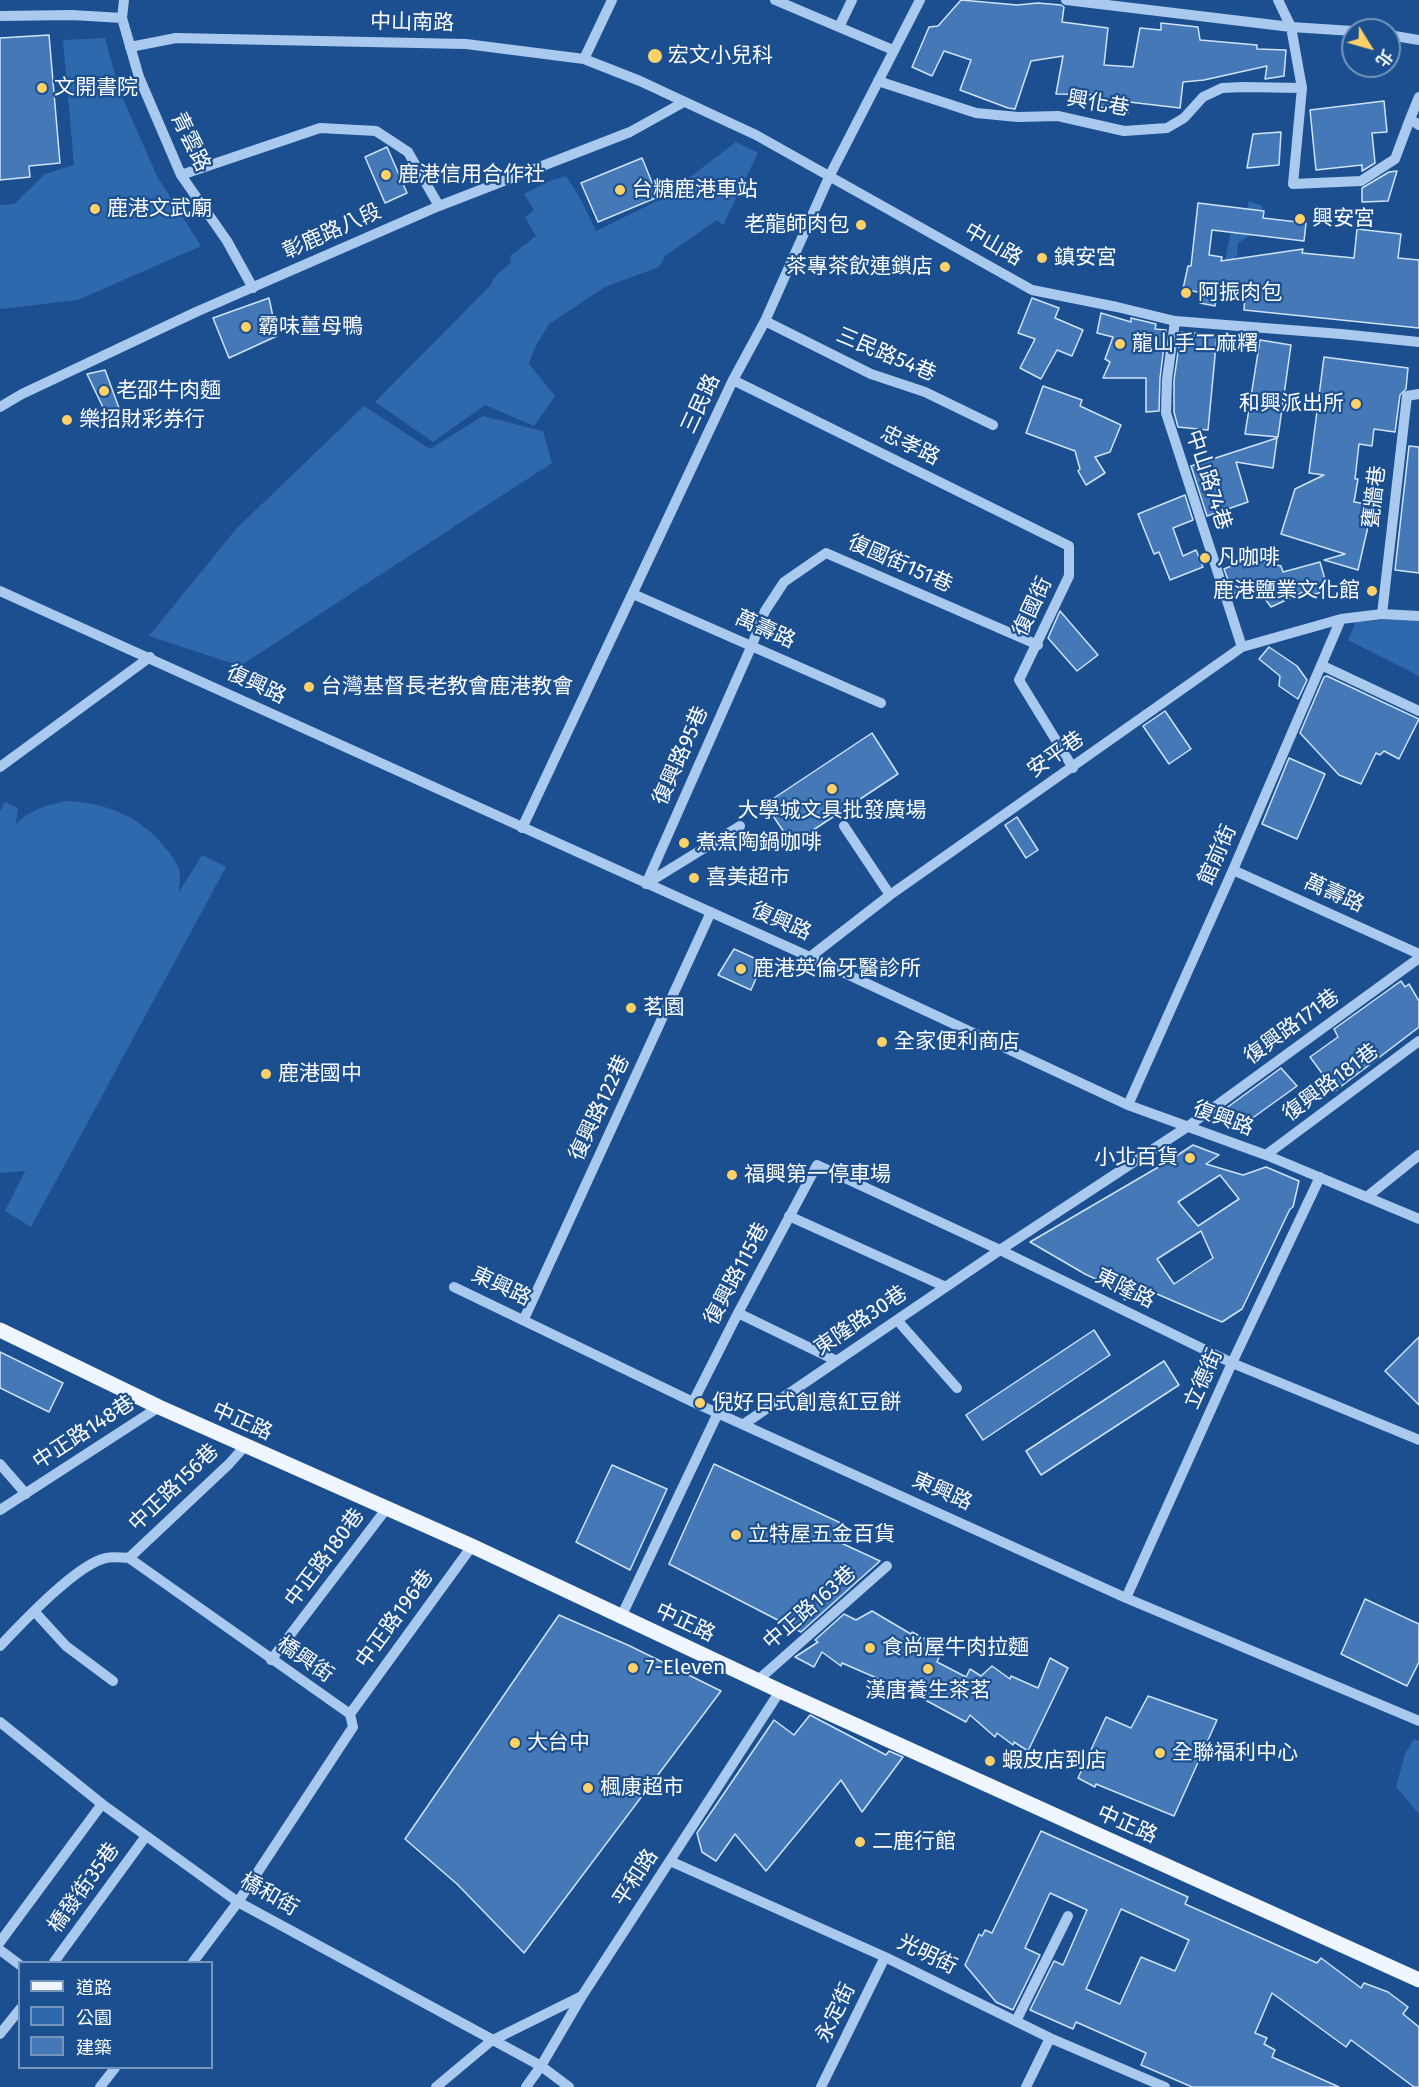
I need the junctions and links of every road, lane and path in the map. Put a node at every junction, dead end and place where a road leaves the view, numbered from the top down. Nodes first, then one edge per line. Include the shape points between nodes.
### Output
1 (124, 0) edge
2 (612, 0) edge
3 (775, 0) edge
4 (852, 0) edge
5 (920, 0) edge
6 (1066, 0) edge
7 (1278, 0) edge
8 (0, 16) edge
9 (122, 18) junction
10 (839, 27) junction
11 (1291, 27) junction
12 (1341, 30) edge
13 (1401, 37) edge
14 (1419, 39) edge
15 (130, 47) junction
16 (893, 50) junction
17 (584, 59) junction
18 (878, 81) junction
19 (1302, 88) junction
20 (1419, 97) edge
21 (684, 102) junction
22 (1414, 122) edge
23 (182, 175) junction
24 (830, 175) junction
25 (439, 206) junction
26 (253, 288) junction
27 (765, 321) junction
28 (1175, 321) junction
29 (1419, 342) edge
30 (733, 380) junction
31 (1419, 394) edge
32 (0, 407) edge
33 (993, 425) dead end
34 (1069, 546) joint
35 (0, 591) edge
36 (633, 594) junction
37 (1382, 614) junction
38 (1419, 615) edge
39 (1341, 619) junction
40 (752, 645) junction
41 (1038, 645) junction
42 (1242, 647) junction
43 (150, 657) junction
44 (1321, 665) junction
45 (881, 703) dead end
46 (1419, 711) edge
47 (0, 767) edge
48 (1073, 768) junction
49 (740, 826) dead end
50 (844, 826) dead end
51 (522, 828) junction
52 (1233, 870) junction
53 (646, 884) junction
54 (890, 895) junction
55 (711, 912) junction
56 (1419, 956) edge
57 (810, 957) junction
58 (1419, 1041) edge
59 (1128, 1106) junction
60 (1187, 1127) junction
61 (1266, 1155) junction
62 (1419, 1155) edge
63 (817, 1165) joint
64 (1320, 1177) junction
65 (1368, 1196) junction
66 (789, 1216) junction
67 (1419, 1218) edge
68 (1000, 1250) junction
69 (454, 1287) dead end
70 (946, 1287) junction
71 (738, 1313) junction
72 (524, 1319) junction
73 (897, 1320) junction
74 (0, 1330) edge
75 (837, 1361) junction
76 (1232, 1364) junction
77 (957, 1388) dead end
78 (693, 1402) junction
79 (159, 1407) junction
80 (718, 1413) junction
81 (744, 1424) junction
82 (1419, 1440) edge
83 (245, 1446) junction
84 (0, 1464) edge
85 (26, 1494) junction
86 (387, 1508) junction
87 (0, 1510) edge
88 (472, 1546) junction
89 (129, 1558) junction
90 (887, 1566) dead end
91 (1126, 1598) junction
92 (34, 1611) junction
93 (621, 1617) junction
94 (0, 1646) edge
95 (271, 1660) junction
96 (758, 1680) junction
97 (113, 1681) dead end
98 (780, 1691) junction
99 (350, 1714) junction
100 (1419, 1721) edge
101 (0, 1722) edge
102 (102, 1804) junction
103 (146, 1836) junction
104 (670, 1861) junction
105 (238, 1902) junction
106 (1068, 1916) dead end
107 (0, 1942) edge
108 (0, 1950) edge
109 (885, 1957) junction
110 (55, 1961) edge
111 (194, 1961) edge
112 (18, 1964) edge
113 (1419, 1980) edge
114 (582, 1996) junction
115 (18, 2011) edge
116 (1016, 2021) junction
117 (0, 2034) edge
118 (1050, 2038) junction
119 (491, 2041) junction
120 (541, 2066) junction
121 (113, 2069) edge
122 (100, 2087) edge
123 (436, 2087) edge
124 (526, 2087) edge
125 (569, 2087) edge
126 (822, 2087) edge
127 (1026, 2087) edge
128 (1165, 2087) edge

1 - 9 street, 青雲路
2 - 17 street
3 - 10 street
4 - 10 street
5 - 16 street, 三民路
6 - 11 street
7 - 11 street
8 - 9 street
9 - 15 street, 青雲路
10 - 16 street
11 - 12 street
11 - 19 street
13 - 14 street
15 - 17 street, 中山南路 via 176,38 454,43
15 - 23 street, 青雲路
16 - 18 street, 三民路
17 - 21 street, 中山南路
18 - 19 street, 興化巷 via 976,113 1058,116 1124,131 1167,128 1184,118 1203,97 1222,88
18 - 24 street, 三民路
19 - 22 street via 1293,184 1361,181 1395,159
20 - 22 street
21 - 24 street, 中山路
21 - 25 street, 彰鹿路八段 via 630,132
23 - 25 street via 320,128 376,131 408,152
23 - 26 street, 青雲路
24 - 27 street, 三民路
24 - 28 street, 中山路 via 1032,290
25 - 26 street, 彰鹿路八段
26 - 32 street, 彰鹿路八段
27 - 30 street, 三民路
27 - 33 street, 三民路54巷 via 871,374 925,392
28 - 29 street, 中山路
28 - 42 street, 中山路74巷 via 1166,413
30 - 34 street, 忠孝路
30 - 36 street, 三民路
31 - 37 street, 甕牆巷 via 1407,396
34 - 41 street, 復國街 via 1069,576
35 - 43 street, 復興路
36 - 40 street, 萬壽路
36 - 51 street, 三民路
37 - 38 street, 安平巷
37 - 39 street, 安平巷
39 - 42 street, 安平巷
39 - 44 street, 館前街
40 - 41 street, 復國街151巷 via 765,611 784,582 826,553
40 - 45 street, 萬壽路
40 - 53 street, 復興路95巷
41 - 48 street, 復國街 via 1019,680
42 - 48 street, 安平巷
43 - 47 street
43 - 51 street, 復興路
44 - 46 street
44 - 52 street, 館前街
48 - 54 street, 安平巷
49 - 53 street
50 - 54 street
51 - 53 street, 復興路
52 - 56 street, 萬壽路
52 - 59 street, 館前街
53 - 55 street, 復興路
54 - 57 street, 安平巷
55 - 57 street, 復興路
55 - 72 street, 復興路122巷
56 - 60 street, 復興路171巷
57 - 59 street, 復興路
58 - 61 street, 復興路181巷
59 - 60 street, 復興路
60 - 61 street, 復興路
60 - 68 street, 復興路171巷
61 - 64 street, 復興路
62 - 65 street
63 - 66 street, 復興路115巷
63 - 68 street, 東隆路
64 - 65 street, 復興路
64 - 76 street, 立德街
65 - 67 street, 復興路
66 - 70 street
66 - 71 street, 復興路115巷
68 - 70 street, 東隆路30巷
68 - 76 street, 東隆路
69 - 72 street, 東興路
70 - 73 street, 東隆路30巷
71 - 75 street
71 - 78 street, 復興路115巷
72 - 78 street, 東興路
73 - 75 street, 東隆路30巷
73 - 77 street
74 - 79 main road, 中正路
75 - 81 street, 東隆路30巷
76 - 82 street, 東隆路
76 - 91 street, 立德街
78 - 80 street, 東興路
79 - 83 main road, 中正路
79 - 85 street, 中正路148巷
80 - 81 street, 東興路
80 - 93 street
81 - 91 street, 東興路
83 - 86 main road, 中正路
83 - 89 street, 中正路156巷
84 - 85 street
85 - 87 street, 中正路148巷
86 - 88 main road, 中正路
86 - 95 street, 中正路180巷
88 - 93 main road, 中正路
88 - 99 street, 中正路196巷
89 - 92 street via 107,1557 88,1565
89 - 95 street, 橋興街
90 - 96 street, 中正路163巷
91 - 100 street, 東興路
92 - 94 street
92 - 97 street via 66,1646
93 - 96 main road, 中正路
95 - 99 street, 橋興街
96 - 98 main road, 中正路
98 - 104 street, 平和路
98 - 113 main road, 中正路
99 - 105 street via 353,1727
101 - 102 street, 橋和街
102 - 103 street, 橋和街
102 - 107 street
103 - 105 street, 橋和街
103 - 110 street, 橋發街35巷
104 - 109 street, 光明街
104 - 114 street, 平和路
105 - 111 street
105 - 119 street, 橋和街
106 - 116 street
108 - 112 street
109 - 116 street, 光明街
109 - 126 street, 永定街
114 - 119 street
114 - 120 street, 平和路
115 - 117 street
116 - 118 street, 光明街
118 - 127 street
118 - 128 street, 光明街
119 - 120 street, 橋和街
119 - 123 street
120 - 124 street, 平和路
120 - 125 street, 橋和街
121 - 122 street

